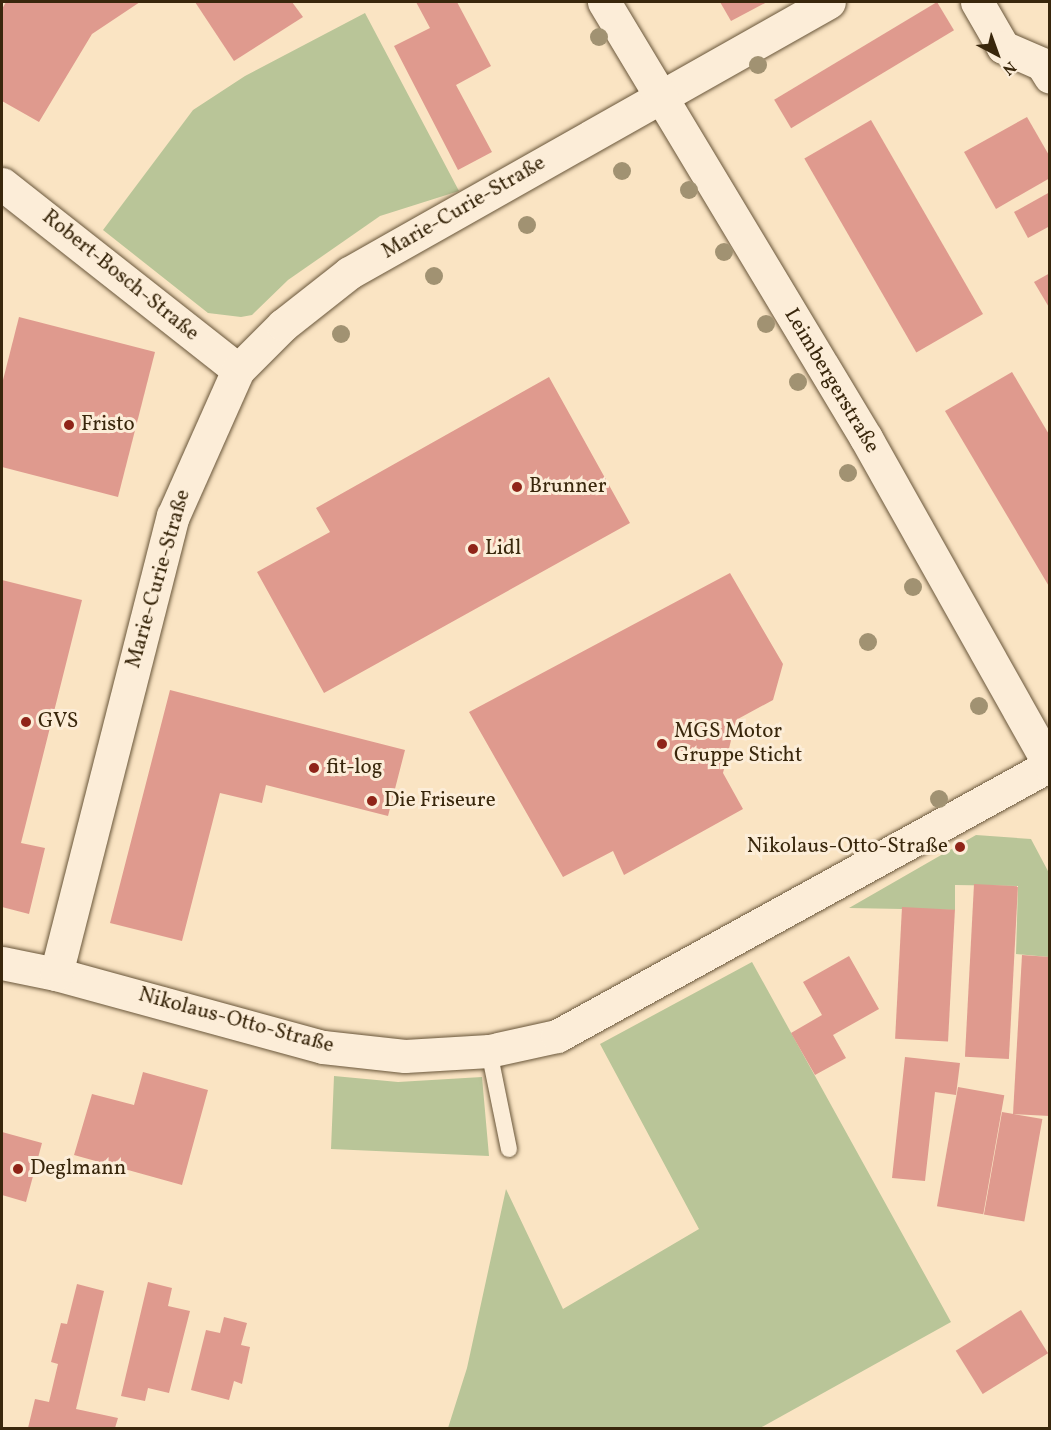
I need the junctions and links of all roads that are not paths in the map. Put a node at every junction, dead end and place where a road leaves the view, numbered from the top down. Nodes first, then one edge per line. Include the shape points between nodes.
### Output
1 (604, 2) edge
2 (829, 2) edge
3 (977, 2) edge
4 (1050, 77) edge
5 (662, 95) junction
6 (2, 184) edge
7 (238, 370) junction
8 (1049, 765) edge
9 (2, 963) edge
10 (56, 974) junction
11 (489, 1051) junction
12 (509, 1149) dead end

1 - 5 street, Leimbergerstraße
2 - 5 street, Marie-Curie-Straße
3 - 4 street via 1003,47 1042,64
5 - 7 street, Marie-Curie-Straße via 349,273 283,325
5 - 8 street, Leimbergerstraße via 866,438
6 - 7 street, Robert-Bosch-Straße
7 - 10 street, Marie-Curie-Straße via 173,516
8 - 11 street, Nikolaus-Otto-Straße via 557,1036
9 - 10 street, Nikolaus-Otto-Straße
10 - 11 street, Nikolaus-Otto-Straße via 323,1047 405,1056
11 - 12 lane

